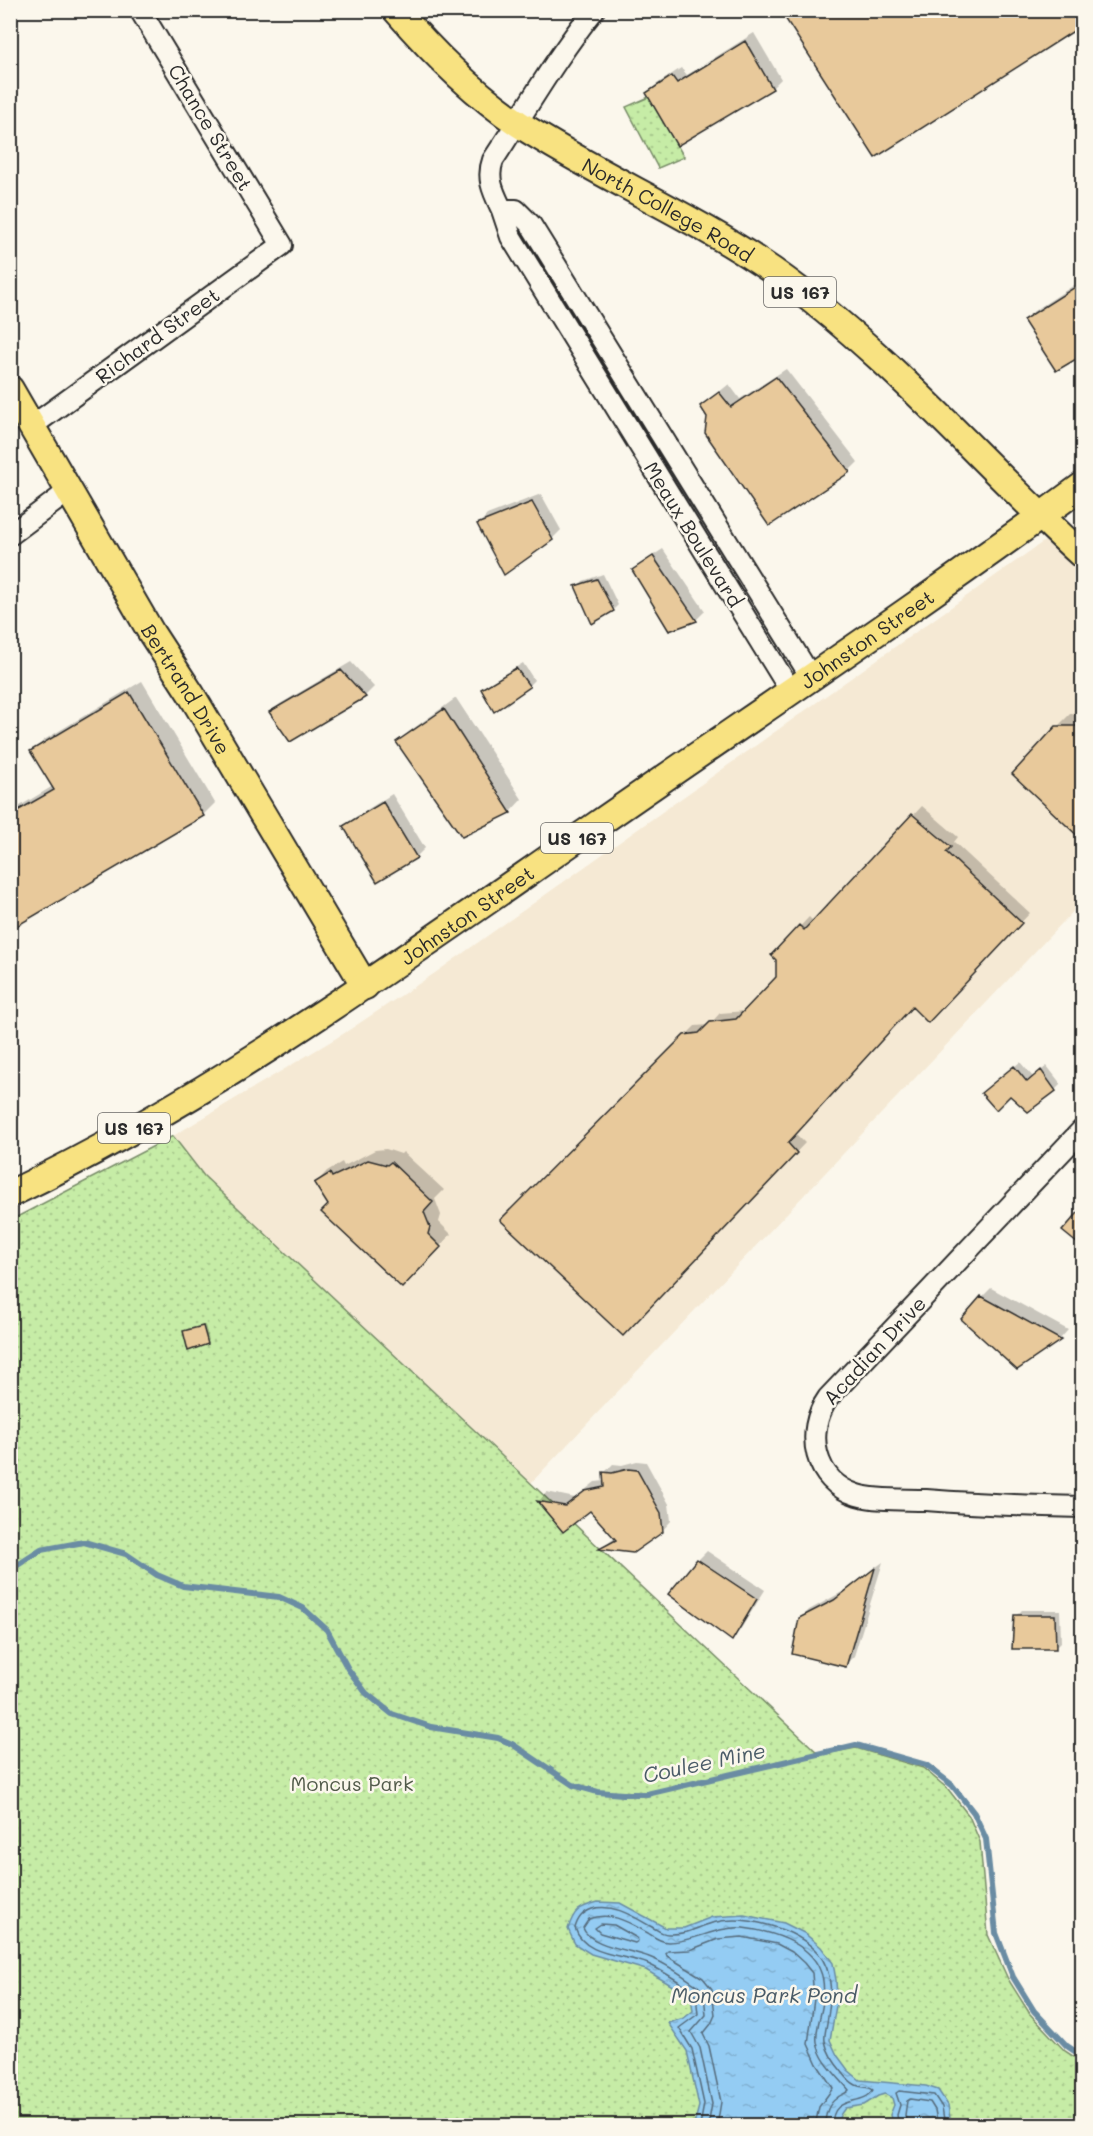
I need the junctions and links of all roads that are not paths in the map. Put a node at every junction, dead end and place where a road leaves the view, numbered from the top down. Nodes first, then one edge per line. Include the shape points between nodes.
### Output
1 (140, 10) edge
2 (396, 10) edge
3 (594, 10) edge
4 (518, 123) junction
5 (502, 210) junction
6 (282, 245) joint
7 (619, 364) junction
8 (598, 378) junction
9 (10, 390) edge
10 (32, 426) junction
11 (1083, 486) edge
12 (70, 490) junction
13 (1040, 517) junction
14 (10, 535) edge
15 (1083, 555) edge
16 (800, 684) junction
17 (365, 986) junction
18 (1083, 1130) edge
19 (10, 1194) edge
20 (1083, 1507) edge

1 - 6 street, Chance Street
2 - 4 main road, North College Road / US 167 via 445,63
3 - 4 street, Meaux Boulevard
4 - 5 street, Meaux Boulevard via 489,170
4 - 13 main road, North College Road / US 167 via 728,241 774,272 898,376
5 - 7 street, Meaux Boulevard via 516,210 531,225
5 - 8 street, Meaux Boulevard via 511,237
6 - 10 street, Richard Street
7 - 8 street
7 - 16 street, Meaux Boulevard
8 - 16 street, Meaux Boulevard
9 - 10 main road, Bertrand Drive
10 - 12 main road, Bertrand Drive
11 - 13 main road, Johnston Street
12 - 14 street
12 - 17 main road, Bertrand Drive via 152,634
13 - 15 main road, North College Road
13 - 16 main road, Johnston Street / US 167
16 - 17 main road, Johnston Street / US 167
17 - 19 main road, Johnston Street / US 167 via 218,1080
18 - 20 street, Acadian Drive via 828,1398 819,1410 814,1430 823,1468 832,1481 856,1495

